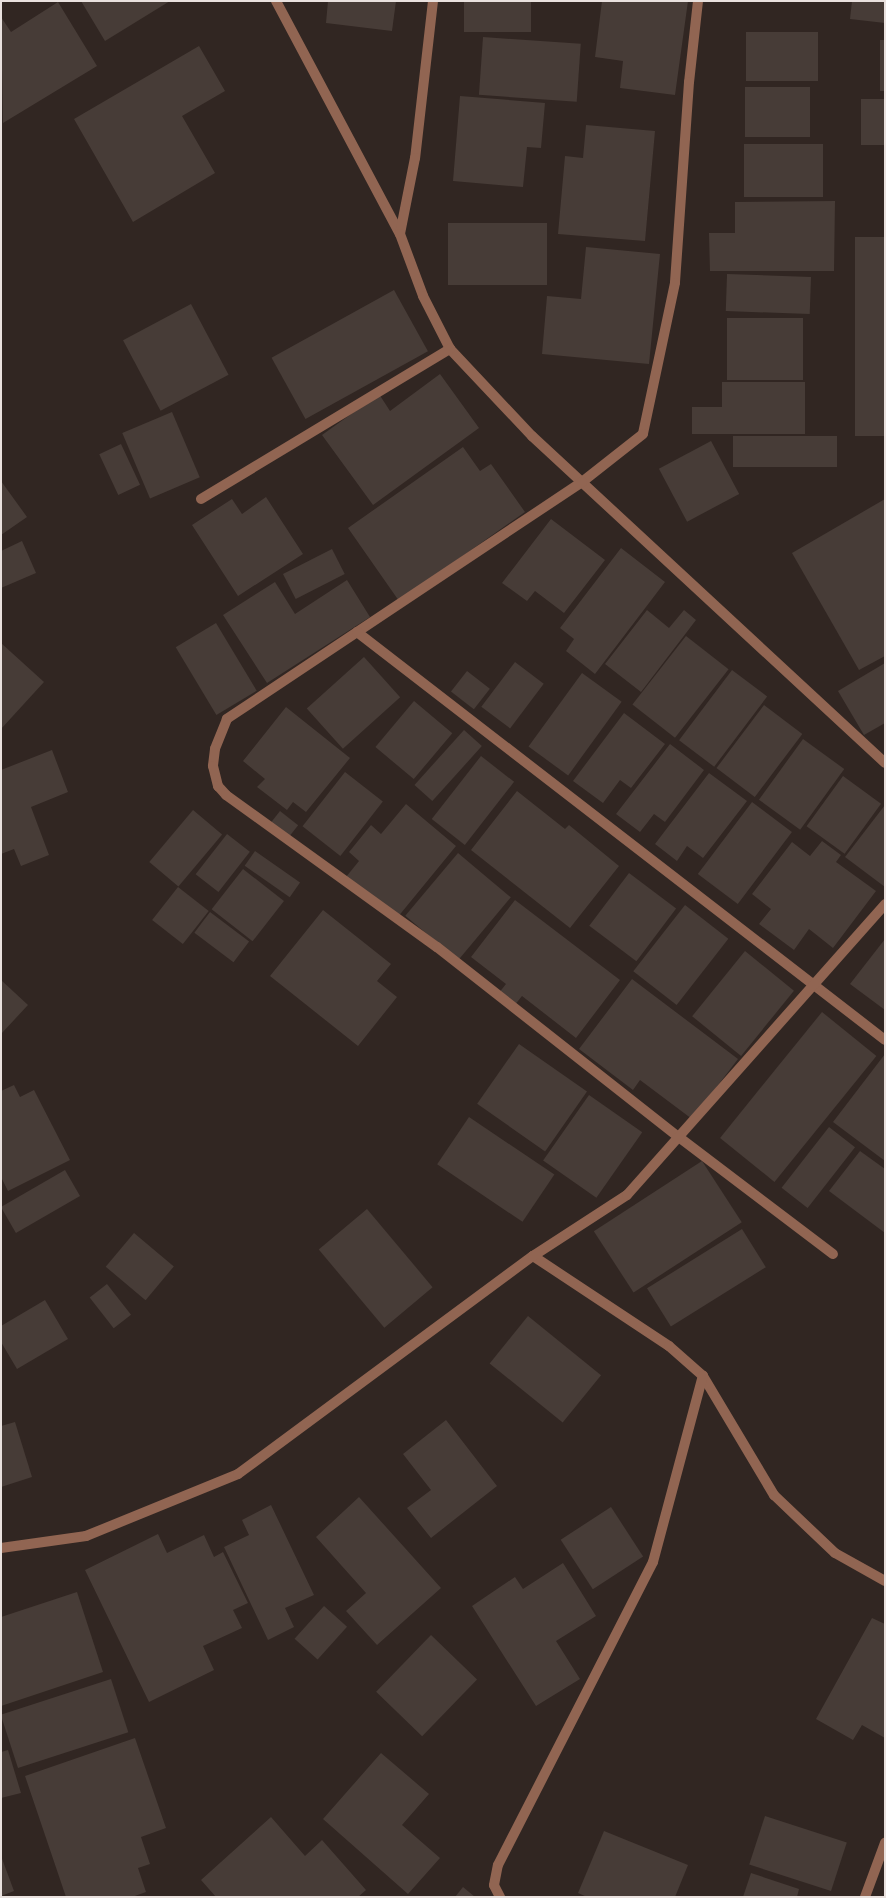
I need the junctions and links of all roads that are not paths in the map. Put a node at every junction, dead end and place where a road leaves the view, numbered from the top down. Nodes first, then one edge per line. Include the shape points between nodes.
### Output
1 (276, 1) edge
2 (432, 1) edge
3 (698, 1) edge
4 (400, 234) junction
5 (450, 350) junction
6 (582, 482) junction
7 (201, 499) dead end
8 (357, 632) junction
9 (885, 763) edge
10 (885, 904) edge
11 (813, 986) junction
12 (885, 1040) edge
13 (680, 1138) junction
14 (833, 1254) dead end
15 (533, 1256) junction
16 (703, 1376) junction
17 (1, 1548) edge
18 (885, 1581) edge
19 (885, 1844) edge
20 (500, 1897) edge
21 (865, 1897) edge

1 - 4 street
2 - 4 street via 415,158
3 - 6 street via 688,82 674,283 654,395 643,434
4 - 5 street via 423,296
5 - 6 street via 532,436
5 - 7 street
6 - 8 street
6 - 9 street
8 - 11 street
8 - 13 street via 228,719 215,749 213,766 218,786 226,795 438,947
10 - 11 street
11 - 12 street
11 - 13 street
13 - 14 street
13 - 15 street via 627,1195
15 - 16 street via 669,1346
15 - 17 street via 238,1474 86,1536
16 - 18 street via 774,1495 834,1553
16 - 20 street via 653,1562 498,1865 494,1885
19 - 21 street

